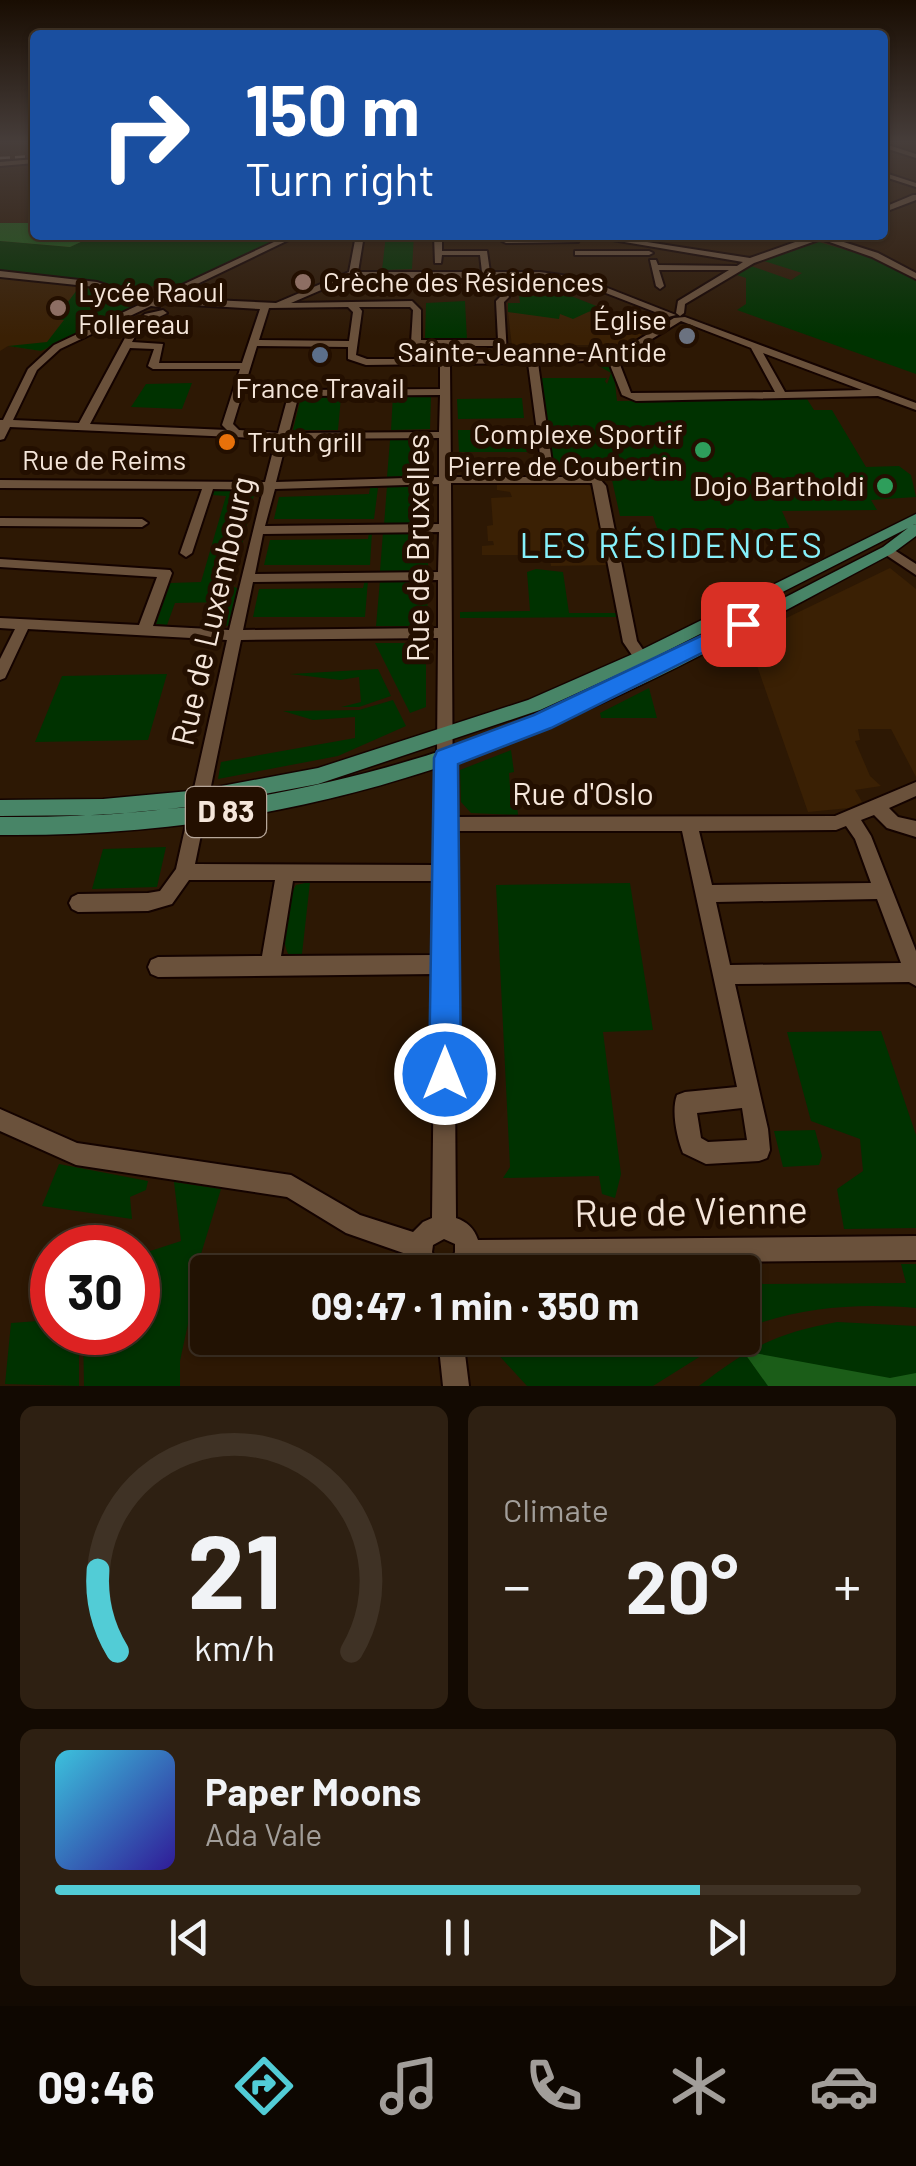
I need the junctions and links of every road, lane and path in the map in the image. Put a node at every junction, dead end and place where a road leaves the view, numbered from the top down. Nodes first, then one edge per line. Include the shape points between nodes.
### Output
1 (285, 240) edge
2 (359, 240) edge
3 (438, 240) edge
4 (558, 240) edge
5 (574, 240) edge
6 (619, 240) edge
7 (809, 240) edge
8 (831, 240) edge
9 (506, 242) edge
10 (649, 248) junction
11 (438, 253) junction
12 (916, 259) edge
13 (751, 261) junction
14 (508, 263) dead end
15 (894, 264) junction
16 (581, 268) junction
17 (656, 268) junction
18 (738, 269) junction
19 (0, 274) edge
20 (353, 275) junction
21 (438, 275) junction
22 (486, 275) junction
23 (510, 275) junction
24 (916, 276) edge
25 (660, 286) dead end
26 (176, 292) junction
27 (300, 295) junction
28 (505, 297) dead end
29 (157, 303) junction
30 (279, 305) junction
31 (311, 305) junction
32 (179, 306) junction
33 (266, 306) junction
34 (354, 307) junction
35 (678, 317) junction
36 (503, 342) junction
37 (253, 343) junction
38 (416, 343) junction
39 (353, 344) junction
40 (126, 345) junction
41 (755, 346) junction
42 (612, 357) junction
43 (414, 362) junction
44 (445, 362) junction
45 (504, 362) junction
46 (533, 362) junction
47 (246, 366) junction
48 (445, 392) junction
49 (880, 394) junction
50 (782, 395) junction
51 (916, 407) edge
52 (3, 423) edge
53 (82, 428) junction
54 (229, 432) junction
55 (445, 435) junction
56 (282, 436) junction
57 (0, 437) edge
58 (445, 480) junction
59 (549, 480) junction
60 (0, 484) edge
61 (208, 485) junction
62 (269, 486) junction
63 (916, 518) edge
64 (0, 522) edge
65 (142, 523) dead end
66 (445, 528) junction
67 (258, 530) junction
68 (916, 530) edge
69 (888, 550) junction
70 (186, 553) dead end
71 (0, 563) edge
72 (916, 571) edge
73 (446, 576) junction
74 (250, 578) junction
75 (0, 623) edge
76 (24, 624) junction
77 (144, 630) junction
78 (446, 633) junction
79 (237, 634) junction
80 (641, 658) junction
81 (0, 674) edge
82 (446, 734) junction
83 (446, 758) junction
84 (916, 790) edge
85 (877, 807) junction
86 (0, 808) edge
87 (198, 808) junction
88 (851, 819) junction
89 (688, 822) junction
90 (446, 824) junction
91 (0, 826) edge
92 (916, 829) edge
93 (184, 872) junction
94 (285, 872) junction
95 (445, 873) junction
96 (883, 890) junction
97 (704, 894) junction
98 (78, 903) dead end
99 (445, 964) junction
100 (270, 966) junction
101 (158, 967) dead end
102 (915, 974) edge
103 (724, 976) junction
104 (749, 1097) junction
105 (0, 1120) edge
106 (444, 1224) junction
107 (421, 1247) junction
108 (916, 1248) edge
109 (423, 1255) edge
110 (462, 1255) edge
111 (690, 1255) edge
112 (452, 1355) edge
113 (456, 1386) edge

1 - 26 street
2 - 20 street
3 - 11 street
4 - 9 street
5 - 16 street
6 - 10 street
7 - 13 street
8 - 15 street
10 - 13 street
10 - 16 street
10 - 17 street
11 - 21 street
11 - 22 street via 484,253
12 - 15 street
13 - 18 street
14 - 23 street
15 - 24 street
16 - 23 street via 552,276
16 - 35 street
17 - 18 street
17 - 25 street
18 - 35 street via 681,304
19 - 29 street via 87,283
20 - 21 street
20 - 27 street
21 - 22 street
22 - 23 street
26 - 29 street
26 - 32 street
27 - 30 street
27 - 31 street
28 - 36 street
29 - 32 street
29 - 52 street via 46,355
30 - 31 street
30 - 33 street
31 - 34 street
32 - 33 street
32 - 40 street via 137,324
33 - 37 street
34 - 38 street via 416,307
34 - 39 street
35 - 41 street
35 - 42 street
36 - 38 street
36 - 45 street
37 - 39 street
37 - 47 street
38 - 43 street
39 - 43 street via 355,360
40 - 47 street via 160,346 153,366
40 - 53 street
41 - 49 street
41 - 50 street
42 - 46 street
42 - 50 street via 630,397
43 - 44 street
44 - 45 street
44 - 48 street, Rue de Bruxelles
45 - 46 street
46 - 59 street
47 - 54 street
48 - 55 street, Rue de Bruxelles
48 - 56 street, Rue de Luxembourg via 296,393
49 - 50 street
49 - 51 street
52 - 53 street
52 - 57 street
53 - 54 street
54 - 56 street
55 - 56 street
55 - 58 street, Rue de Bruxelles
56 - 62 street, Rue de Luxembourg
58 - 59 street, Rue de Reims
58 - 62 street, Rue de Reims
58 - 66 street, Rue de Bruxelles
59 - 80 street, Rue de Reims via 598,482 630,642
60 - 61 street, Rue de Reims
61 - 62 street, Rue de Reims
61 - 70 street
62 - 67 street, Rue de Luxembourg
63 - 80 main road, D 83
64 - 65 street
66 - 67 street
66 - 73 street, Rue de Bruxelles
67 - 74 street, Rue de Luxembourg
68 - 69 main road, D 83
69 - 72 street
69 - 83 main road, D 83 via 543,722
71 - 77 street via 165,573
73 - 74 street
73 - 78 street, Rue de Bruxelles
74 - 79 street, Rue de Luxembourg
75 - 76 street
76 - 77 street
76 - 81 street
77 - 79 street
78 - 79 street
78 - 82 street, Rue de Bruxelles
79 - 87 street, Rue de Luxembourg
80 - 82 main road, D 83
82 - 83 street, Rue de Bruxelles
82 - 87 main road, D 83
83 - 87 main road, D 83 via 319,794
83 - 90 street, Rue de Bruxelles
84 - 85 street
85 - 88 street
85 - 92 street via 893,824
86 - 87 main road, D 83
87 - 91 main road, D 83 via 100,826
87 - 93 street, Rue de Luxembourg
88 - 89 street, Rue d'Oslo
88 - 96 street
89 - 90 street, Rue d'Oslo
89 - 97 street
90 - 95 street, Rue de Bruxelles
93 - 94 street
93 - 98 street via 166,898
94 - 95 street
94 - 100 street
95 - 99 street, Rue de Bruxelles
96 - 97 street
96 - 102 street
97 - 103 street
99 - 100 street
99 - 106 street, Rue de Bruxelles
100 - 101 street
102 - 103 street
103 - 104 street
104 - 104 street via 685,1103 691,1145 706,1154 759,1150
105 - 107 street via 76,1154 291,1186 354,1225
106 - 107 street via 429,1230
106 - 110 street via 460,1232
107 - 109 street
108 - 111 street, Rue de Vienne
112 - 113 street

